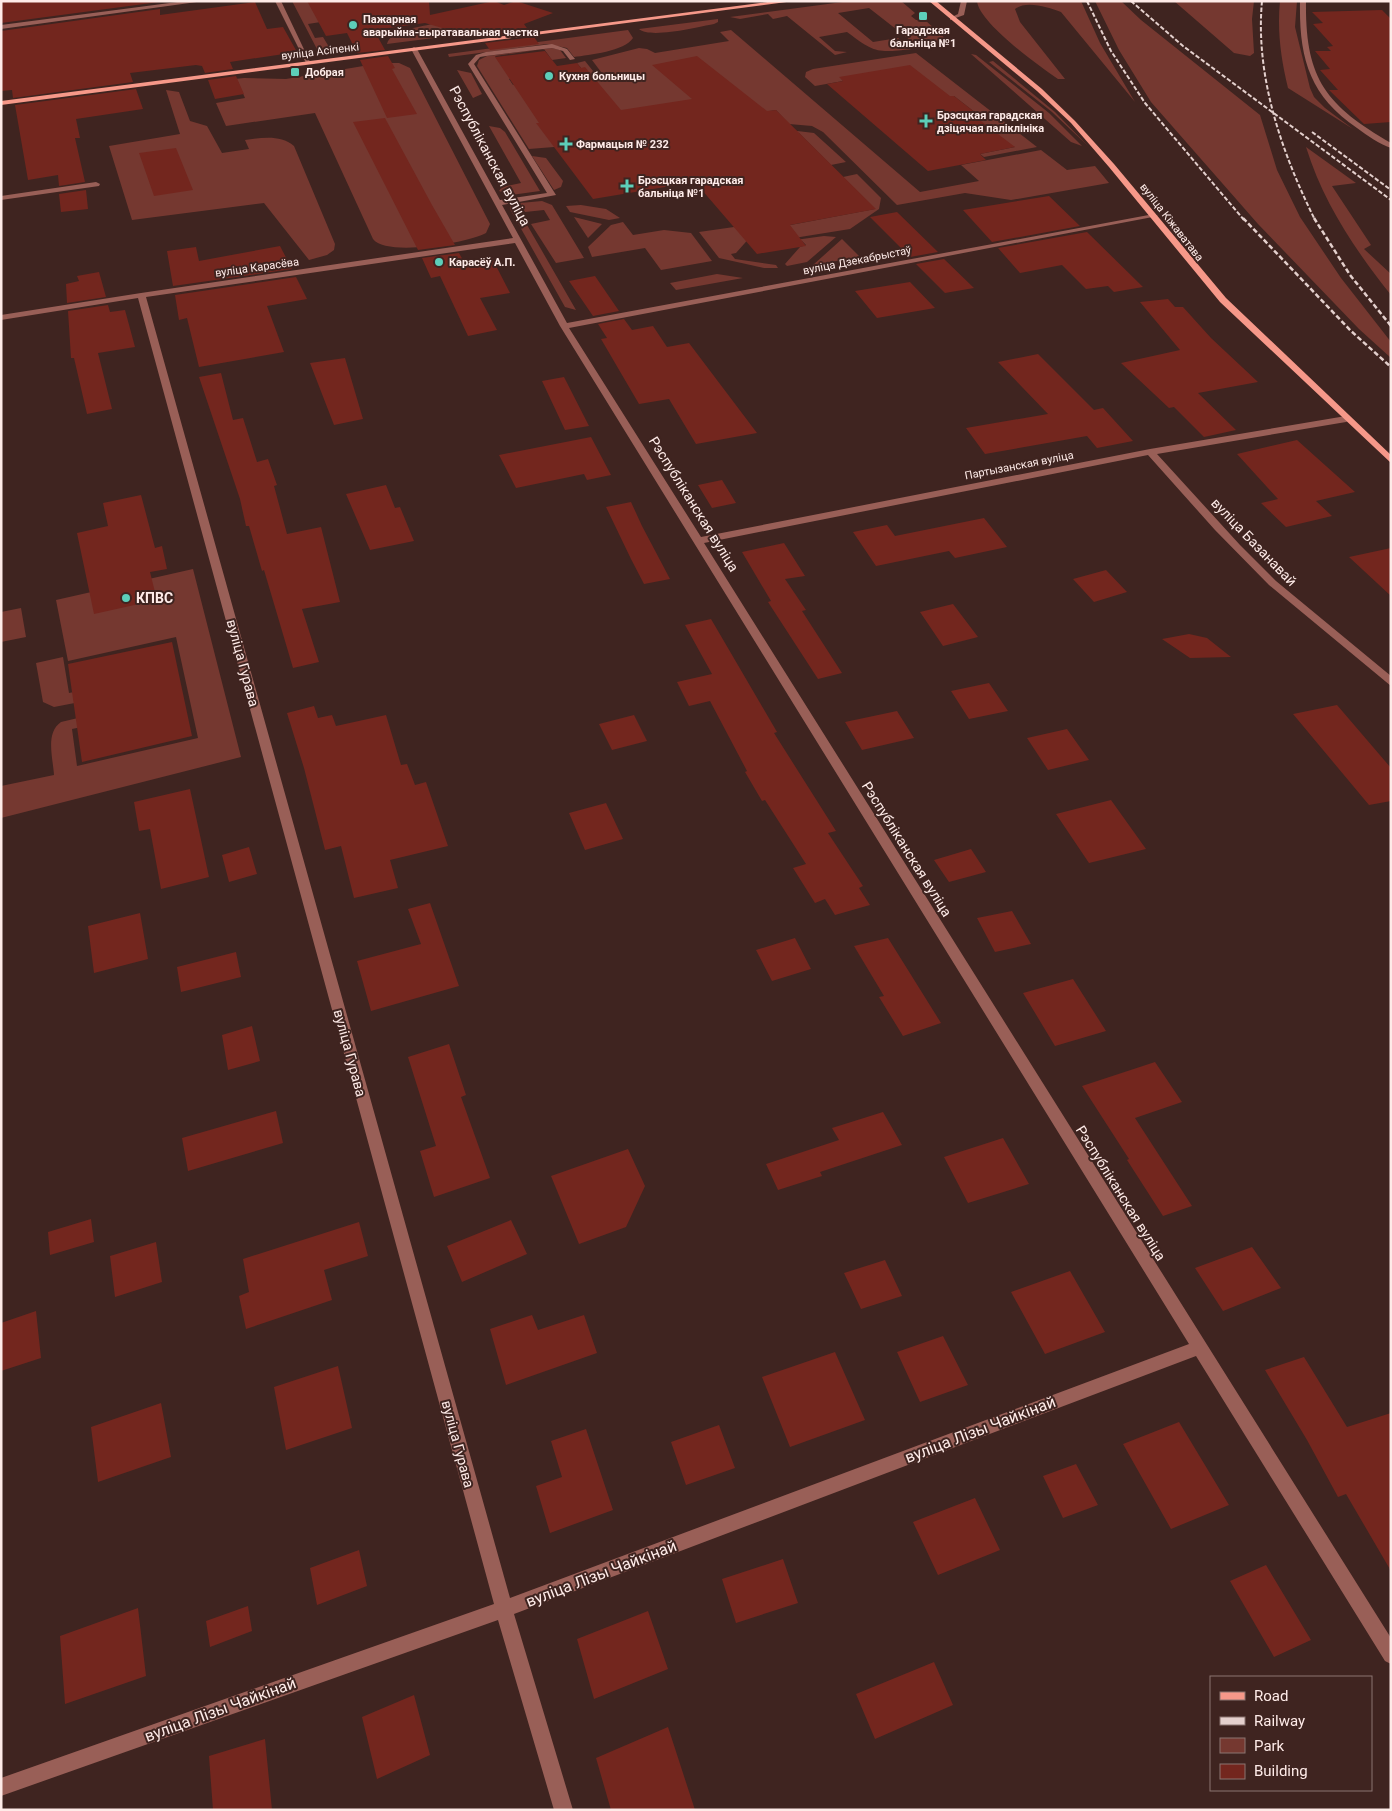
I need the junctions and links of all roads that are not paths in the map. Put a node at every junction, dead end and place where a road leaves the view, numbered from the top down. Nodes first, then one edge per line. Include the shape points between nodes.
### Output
1 (201, 1) edge
2 (278, 1) edge
3 (791, 1) edge
4 (932, 1) edge
5 (964, 1) edge
6 (1303, 1) edge
7 (952, 19) junction
8 (1, 27) edge
9 (414, 49) junction
10 (572, 60) dead end
11 (309, 63) junction
12 (1, 103) edge
13 (1391, 146) edge
14 (96, 184) dead end
15 (1, 198) edge
16 (497, 203) junction
17 (1154, 216) junction
18 (516, 240) junction
19 (141, 295) junction
20 (1, 318) edge
21 (564, 326) junction
22 (1346, 419) junction
23 (1150, 452) junction
24 (1391, 460) edge
25 (698, 541) junction
26 (1391, 682) edge
27 (1198, 1348) junction
28 (504, 1610) junction
29 (1388, 1647) edge
30 (1, 1787) edge
31 (564, 1810) edge

1 - 8 street
2 - 11 street
3 - 9 main road, вуліца Асіпенкі
4 - 7 main road, вуліца Кіжаватава
5 - 7 street via 961,15
6 - 13 street via 1302,25 1309,67 1317,87 1334,108 1363,131
7 - 17 main road, вуліца Кіжаватава via 1058,106 1098,148
9 - 11 main road, вуліца Асіпенкі
9 - 16 street, Рэспубліканская вуліца
10 - 16 street via 560,48 544,46 486,54 478,56 471,64 552,195
11 - 12 main road, вуліца Асіпенкі
14 - 15 street
16 - 18 street, Рэспубліканская вуліца
17 - 21 street, вуліца Дзекабрыстаў
17 - 22 main road, вуліца Кіжаватава via 1223,300
18 - 19 street, вуліца Карасёва
18 - 21 street, Рэспубліканская вуліца
19 - 20 street, вуліца Карасёва
19 - 28 street, вуліца Гурава
21 - 25 street, Рэспубліканская вуліца
22 - 23 street, Партызанская вуліца
22 - 24 main road, вуліца Кіжаватава
23 - 25 street, Партызанская вуліца
23 - 26 street, вуліца Базанавай via 1254,565
25 - 27 street, Рэспубліканская вуліца
27 - 28 street, вуліца Лізы Чайкінай
27 - 29 street, Рэспубліканская вуліца
28 - 30 street, вуліца Лізы Чайкінай
28 - 31 street, вуліца Гурава

